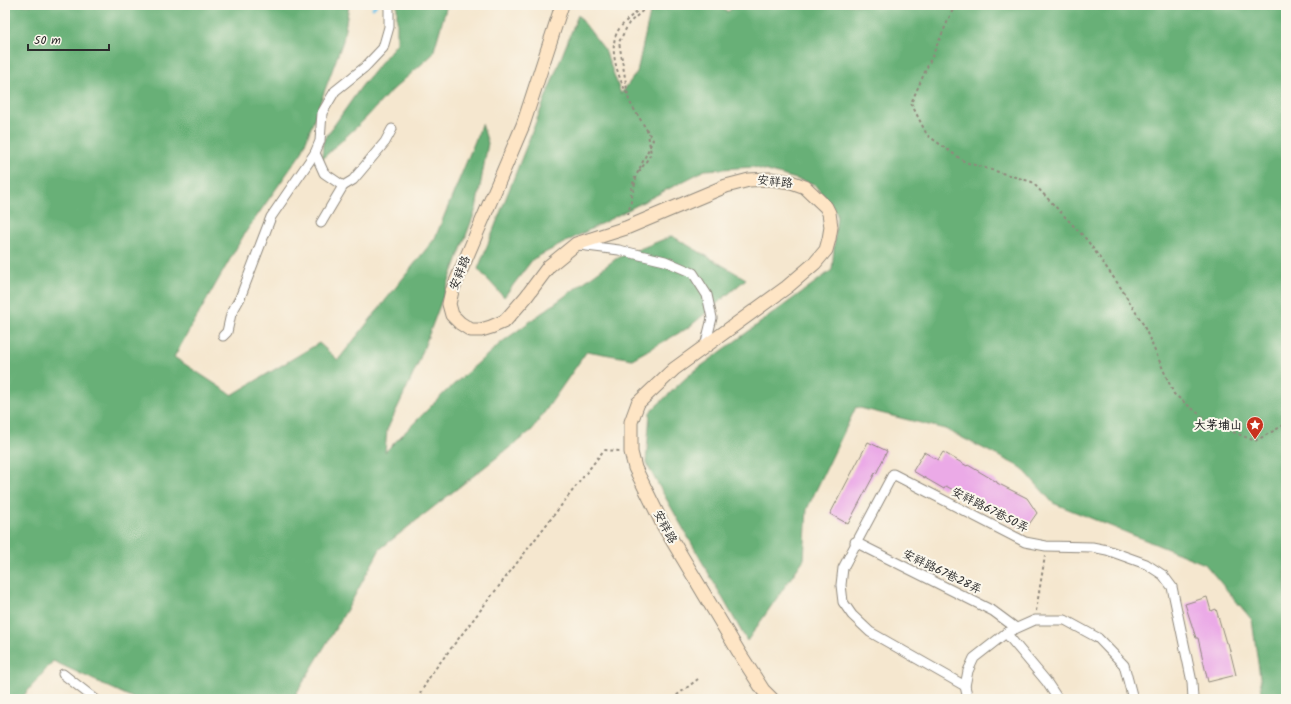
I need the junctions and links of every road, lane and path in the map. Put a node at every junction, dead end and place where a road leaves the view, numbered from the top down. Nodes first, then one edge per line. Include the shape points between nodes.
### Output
1 (389, 5) edge
2 (562, 5) edge
3 (644, 5) edge
4 (649, 5) edge
5 (955, 5) edge
6 (392, 129) dead end
7 (315, 153) junction
8 (343, 186) junction
9 (321, 223) dead end
10 (628, 224) junction
11 (576, 244) junction
12 (223, 336) dead end
13 (705, 346) junction
14 (1286, 424) edge
15 (631, 452) junction
16 (855, 542) junction
17 (1046, 546) junction
18 (1035, 620) junction
19 (1016, 628) junction
20 (1006, 633) junction
21 (63, 674) dead end
22 (698, 679) dead end
23 (965, 686) junction
24 (94, 699) edge
25 (417, 699) edge
26 (672, 699) edge
27 (772, 699) edge
28 (968, 699) edge
29 (1058, 699) edge
30 (1133, 699) edge
31 (1193, 699) edge

1 - 7 street via 389,27 383,48 365,67 335,91 322,113 320,141
2 - 11 street, 安祥路 via 523,125 452,291 449,304 452,315 472,330 492,328 505,321 549,266
3 - 10 path via 619,30 613,46 618,76 648,133 651,154 634,179
4 - 10 path via 629,23 618,42 629,101 653,140 637,174
5 - 14 path via 911,103 927,135 965,162 1032,182 1087,240 1121,288 1143,324 1174,394 1209,422 1255,441
6 - 8 street via 385,142 353,180
7 - 8 street via 324,173
7 - 12 street via 271,217 240,298 231,314 227,332
8 - 9 street
10 - 11 street, 安祥路
10 - 13 street, 安祥路 via 726,186 749,180 791,182 805,187 826,207 831,227 829,240 826,250 815,263 788,287
11 - 13 street via 625,251 666,261 693,273 707,295 712,318
13 - 15 street, 安祥路 via 674,369 638,403 631,422
15 - 25 path via 604,450 432,673
15 - 27 street, 安祥路 via 635,468 663,525 740,654 763,690
16 - 17 street, 安祥路67巷50弄 via 893,474 1025,542
16 - 19 street, 安祥路67巷28弄 via 993,611
16 - 23 street via 843,568 842,585 843,602 852,615 870,632
17 - 18 path
17 - 31 street, 安祥路67巷50弄 via 1092,547 1107,550 1146,564 1163,575 1172,587 1192,682
18 - 19 street
18 - 30 street via 1065,620 1098,638 1124,665
19 - 20 street
20 - 23 street via 974,658
20 - 29 street
21 - 24 street
22 - 26 path
23 - 28 street

